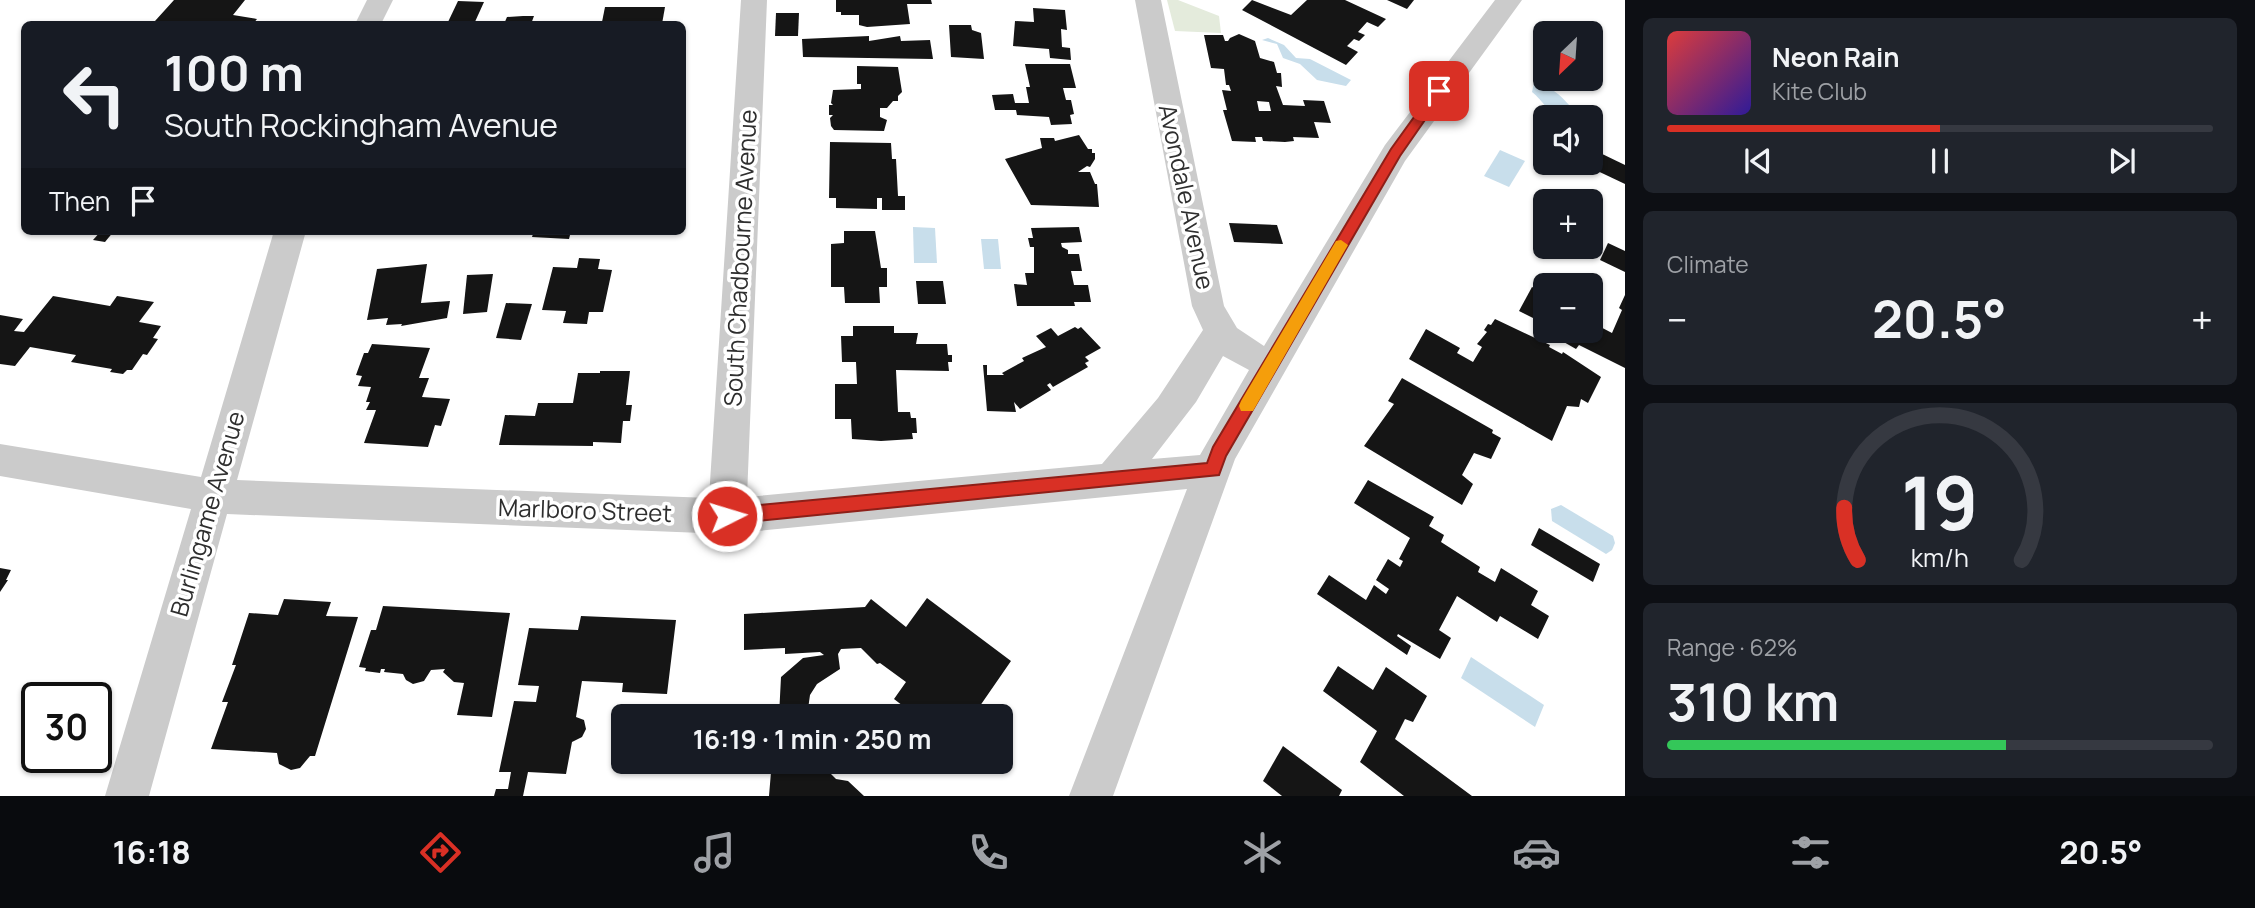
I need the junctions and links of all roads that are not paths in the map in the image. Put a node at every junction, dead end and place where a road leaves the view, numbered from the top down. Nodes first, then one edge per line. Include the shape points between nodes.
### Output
1 (380, 0) edge
2 (754, 0) edge
3 (1148, 0) edge
4 (1509, 0) edge
5 (370, 21) edge
6 (289, 235) edge
7 (1219, 332) junction
8 (1271, 365) junction
9 (0, 460) edge
10 (1213, 470) junction
11 (1112, 479) junction
12 (214, 496) junction
13 (727, 516) junction
14 (127, 796) edge
15 (1091, 796) edge

1 - 5 street
2 - 13 street, South Chadbourne Avenue
3 - 7 street, Avondale Avenue via 1208,306
4 - 8 street via 1395,153
6 - 12 street, Burlingame Avenue
7 - 8 street via 1232,346
7 - 11 street via 1202,367
8 - 10 street
9 - 12 street, Marlboro Street
10 - 11 street, Marlboro Street
10 - 15 street
11 - 13 street, Marlboro Street
12 - 13 street, Marlboro Street
12 - 14 street, Burlingame Avenue

